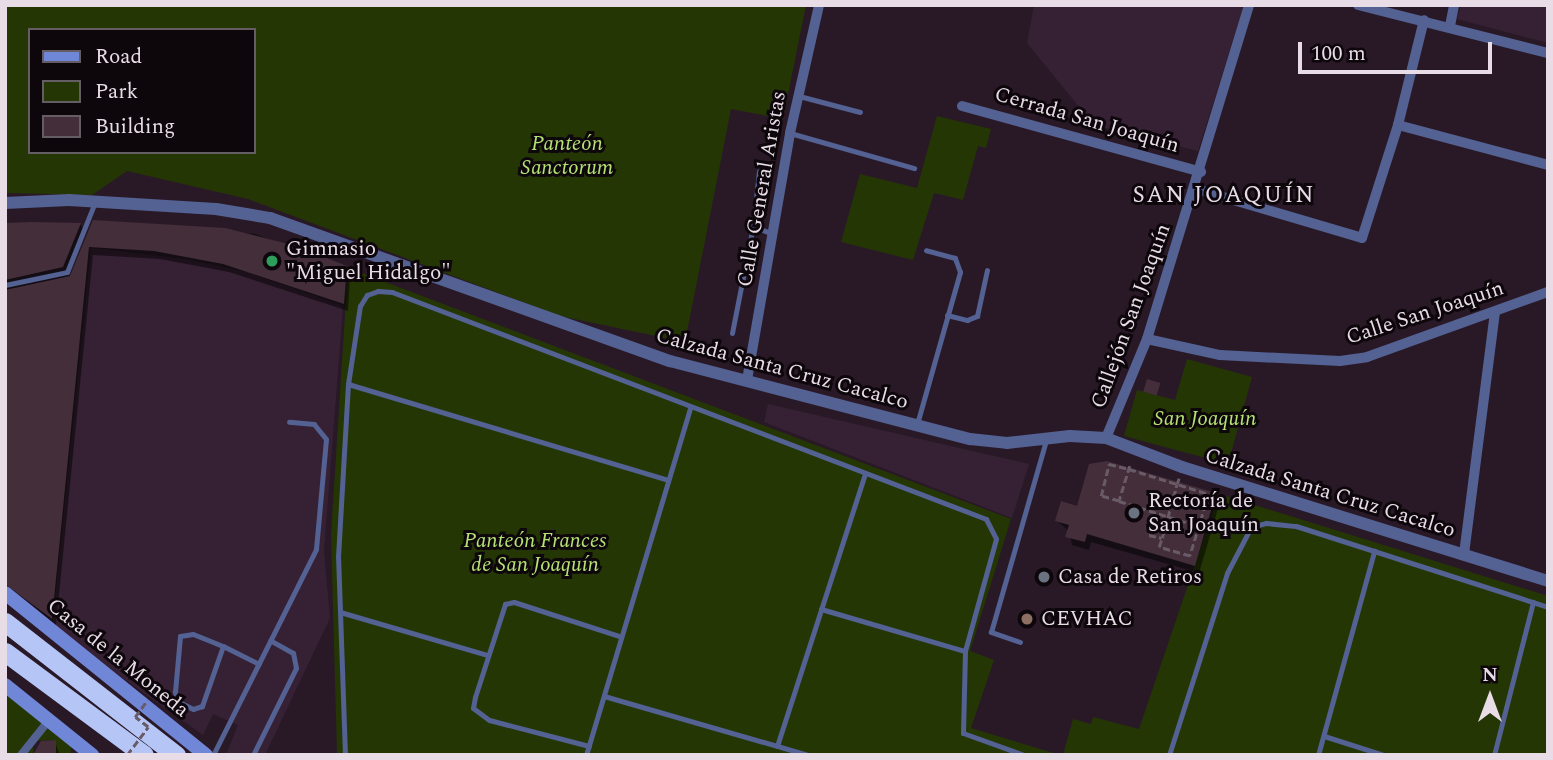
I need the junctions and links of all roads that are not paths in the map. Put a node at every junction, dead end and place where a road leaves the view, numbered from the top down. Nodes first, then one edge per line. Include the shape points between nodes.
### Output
1 (819, 5) edge
2 (1249, 5) edge
3 (1358, 5) edge
4 (1454, 5) edge
5 (1424, 20) junction
6 (1450, 26) junction
7 (1548, 53) edge
8 (799, 96) junction
9 (962, 106) dead end
10 (860, 112) dead end
11 (1398, 125) junction
12 (790, 133) junction
13 (1548, 165) edge
14 (914, 168) dead end
15 (759, 171) dead end
16 (1201, 172) junction
17 (1196, 189) junction
18 (95, 202) junction
19 (5, 203) edge
20 (752, 226) junction
21 (773, 234) junction
22 (926, 250) dead end
23 (987, 270) dead end
24 (5, 285) edge
25 (1548, 292) edge
26 (1495, 312) junction
27 (947, 315) junction
28 (732, 332) dead end
29 (1147, 339) junction
30 (747, 380) junction
31 (348, 384) junction
32 (690, 408) junction
33 (289, 422) dead end
34 (917, 424) junction
35 (1106, 438) junction
36 (1046, 440) junction
37 (864, 475) junction
38 (668, 481) junction
39 (1374, 551) junction
40 (1464, 554) junction
41 (1548, 581) edge
42 (5, 593) edge
43 (1533, 602) junction
44 (1548, 607) edge
45 (821, 609) junction
46 (340, 612) junction
47 (5, 622) edge
48 (619, 636) junction
49 (270, 640) junction
50 (1020, 642) dead end
51 (223, 646) junction
52 (965, 651) junction
53 (5, 652) edge
54 (488, 655) junction
55 (259, 664) junction
56 (5, 685) edge
57 (604, 696) junction
58 (49, 720) junction
59 (1324, 736) junction
60 (589, 746) junction
61 (777, 746) junction
62 (21, 755) edge
63 (92, 755) edge
64 (144, 755) edge
65 (176, 755) edge
66 (206, 755) edge
67 (213, 755) edge
68 (253, 755) edge
69 (345, 755) edge
70 (586, 755) edge
71 (808, 755) edge
72 (1024, 755) edge
73 (1169, 755) edge
74 (1318, 755) edge
75 (1384, 755) edge
76 (1494, 755) edge

1 - 8 street, Calle General Aristas
2 - 16 street, Callejón San Joaquín
3 - 5 street
4 - 6 street
5 - 6 street
5 - 11 street
6 - 7 street
8 - 10 lane
8 - 12 street, Calle General Aristas
9 - 16 street, Cerrada San Joaquín
11 - 13 street
11 - 17 street via 1362,238
12 - 14 lane
12 - 21 street, Calle General Aristas
15 - 20 lane
16 - 17 street, Callejón San Joaquín
17 - 29 street, Callejón San Joaquín
18 - 19 street, Calzada Santa Cruz Cacalco
18 - 24 lane via 66,272
18 - 30 street, Calzada Santa Cruz Cacalco via 216,209 270,218 633,350
20 - 21 lane
20 - 28 lane
21 - 30 street, Calle General Aristas
22 - 27 lane via 958,262
23 - 27 lane via 977,316 967,320
25 - 26 street, Calle San Joaquín
26 - 29 street, Calle San Joaquín via 1367,357 1340,361 1220,355
26 - 40 street
27 - 34 lane
29 - 35 street, Callejón San Joaquín
30 - 34 street, Calzada Santa Cruz Cacalco
31 - 32 lane via 360,306 367,296 379,291
31 - 38 lane
31 - 46 lane via 339,533
32 - 37 lane
32 - 38 lane
33 - 49 lane via 314,424 326,439 321,528 306,574
34 - 36 street, Calzada Santa Cruz Cacalco via 989,442
35 - 36 street, Calzada Santa Cruz Cacalco
35 - 40 street, Calzada Santa Cruz Cacalco via 1182,467
36 - 50 lane via 1044,462 991,632
37 - 45 lane
37 - 52 lane via 986,519 993,528 994,547
38 - 48 lane
39 - 43 lane
39 - 59 lane
39 - 73 lane via 1280,522 1251,527 1227,573
40 - 41 street, Calzada Santa Cruz Cacalco
42 - 66 main road, Casa de la Moneda
43 - 44 lane
43 - 76 lane
45 - 52 lane
45 - 61 lane
46 - 54 lane
46 - 69 lane
47 - 65 highway
48 - 54 lane via 514,602 499,612
48 - 57 lane
49 - 55 lane
49 - 68 lane via 293,653 296,668
51 - 51 lane via 193,634 180,636 175,692 179,702 193,709 202,706
51 - 55 lane
52 - 72 lane via 963,733
53 - 64 highway
54 - 60 lane via 473,708 480,716
55 - 67 lane
56 - 58 main road
57 - 60 lane
57 - 61 lane
58 - 62 street
58 - 63 main road
59 - 74 lane
59 - 75 lane
60 - 70 lane
61 - 71 lane

